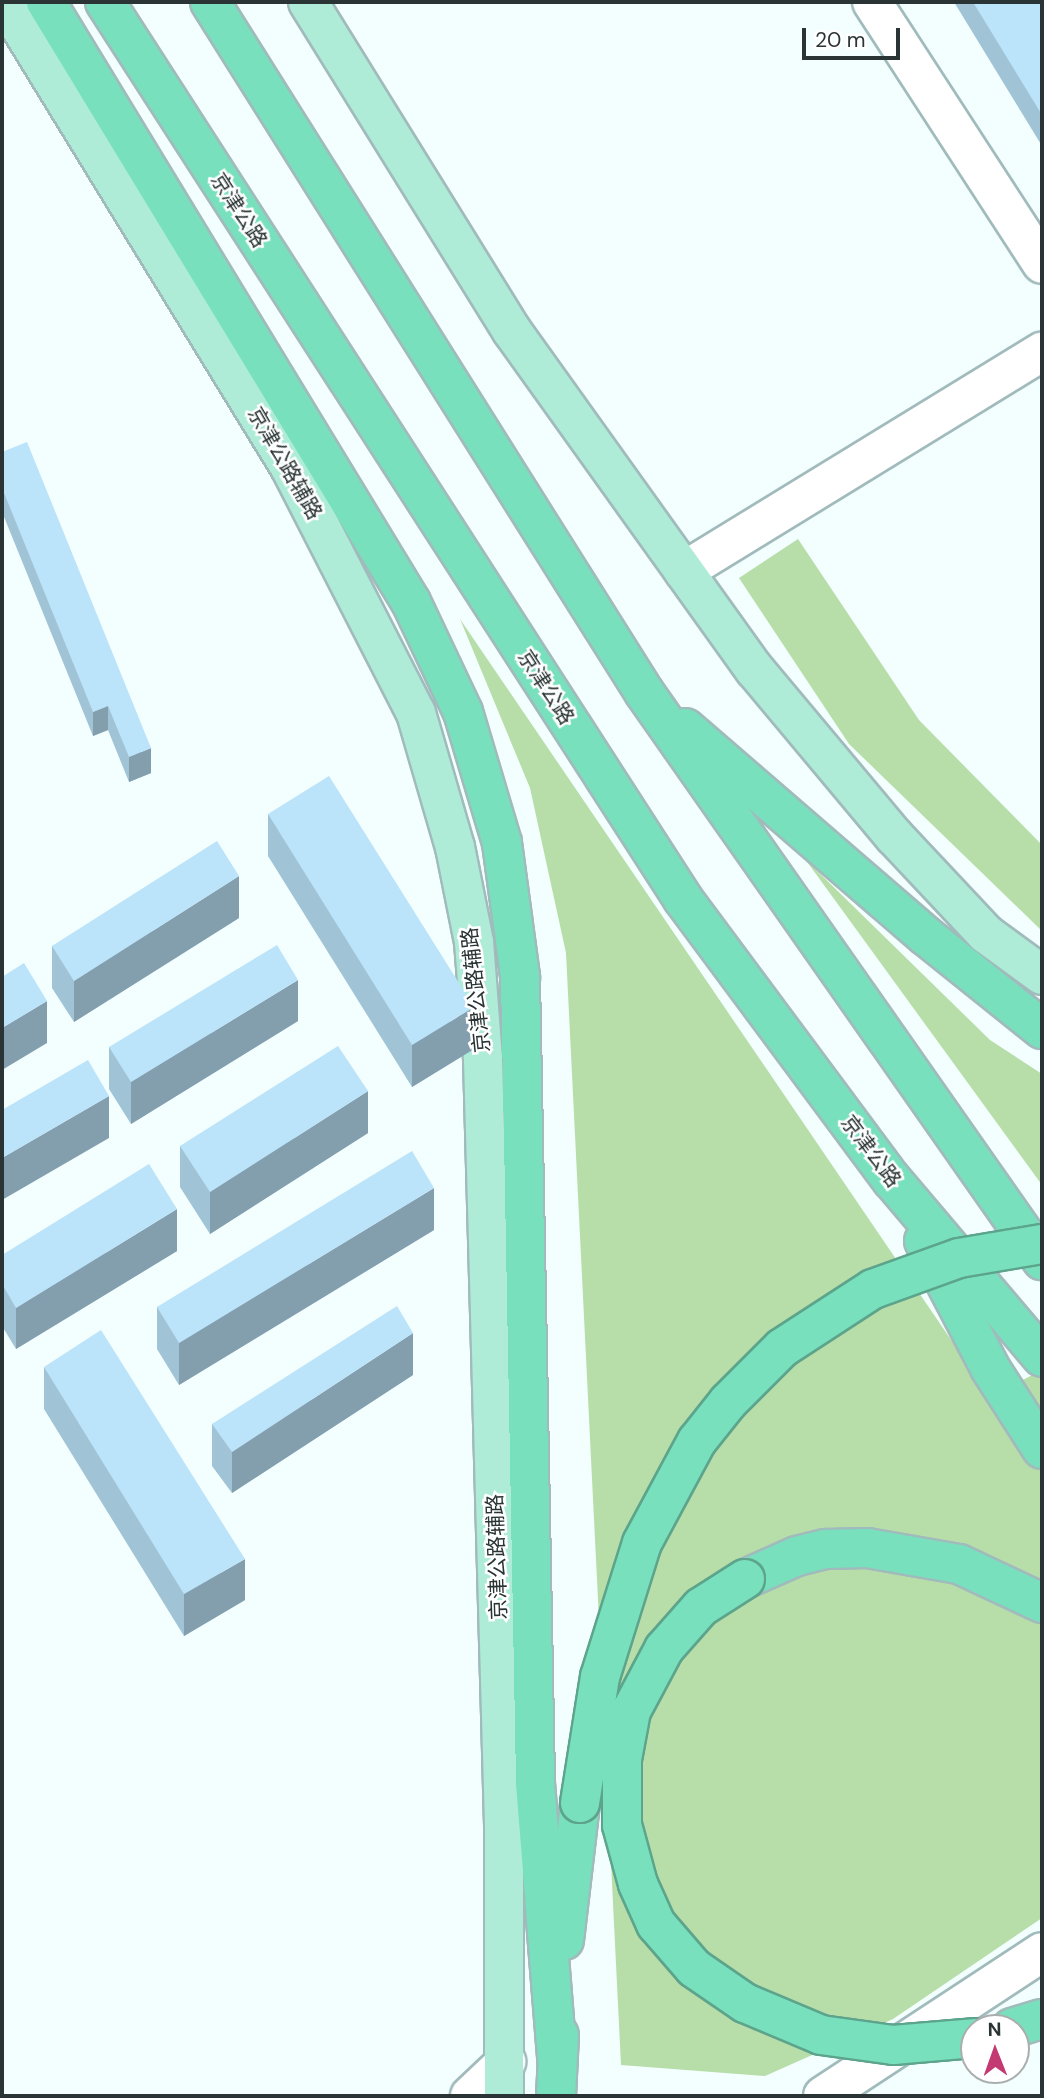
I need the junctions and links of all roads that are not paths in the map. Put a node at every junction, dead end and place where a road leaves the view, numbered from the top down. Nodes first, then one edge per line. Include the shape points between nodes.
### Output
1 (5, 2) edge
2 (46, 2) edge
3 (105, 2) edge
4 (210, 2) edge
5 (308, 2) edge
6 (872, 2) edge
7 (1040, 256) edge
8 (1042, 352) edge
9 (684, 571) junction
10 (643, 692) junction
11 (1042, 975) edge
12 (1042, 1029) edge
13 (892, 1180) junction
14 (1042, 1244) edge
15 (1042, 1260) edge
16 (1036, 1349) edge
17 (1042, 1449) edge
18 (1042, 1603) edge
19 (1042, 1952) edge
20 (1042, 1978) edge
21 (960, 2039) edge
22 (557, 2058) junction
23 (505, 2079) edge
24 (470, 2096) edge
25 (556, 2096) edge
26 (823, 2096) edge
27 (862, 2096) edge

1 - 23 main road, 京津公路辅路 via 296,479 416,713 455,847 474,942 483,1059 504,1827
2 - 22 highway via 372,533 463,712 502,843 513,911 523,1052 534,1783
3 - 13 highway, 京津公路 via 683,899
4 - 10 highway
5 - 9 main road via 512,331
6 - 7 street
8 - 9 street
9 - 11 main road via 755,670 894,836 986,934
10 - 12 highway via 926,936
10 - 15 highway
13 - 16 highway, 京津公路
13 - 17 highway via 990,1368
14 - 22 highway, bridge via 927,1267 881,1285 821,1319 743,1385 697,1441 673,1481 642,1543 600,1677 566,1922
18 - 21 highway, bridge via 959,1564 913,1553 840,1549 797,1556 745,1578 701,1607 664,1650 631,1712 622,1759 622,1825 638,1884 656,1924 694,1968 745,2003 821,2035 893,2045
19 - 26 street
20 - 27 street
22 - 25 highway
23 - 24 street

